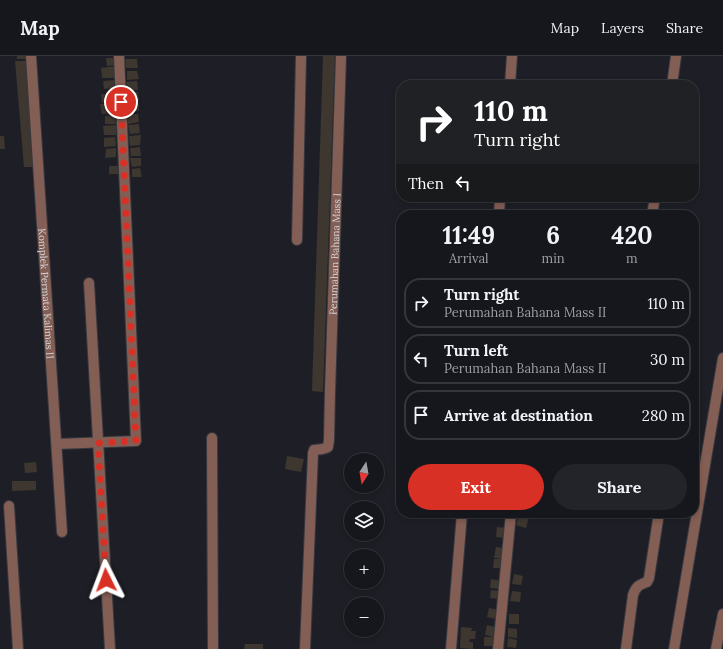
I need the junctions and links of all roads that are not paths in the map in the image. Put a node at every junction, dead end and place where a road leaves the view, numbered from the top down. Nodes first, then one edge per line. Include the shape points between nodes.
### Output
1 (31, 56) edge
2 (119, 56) edge
3 (301, 56) edge
4 (341, 56) edge
5 (512, 56) edge
6 (676, 56) edge
7 (510, 80) edge
8 (673, 80) edge
9 (297, 240) dead end
10 (89, 283) dead end
11 (723, 358) edge
12 (212, 438) dead end
13 (98, 443) junction
14 (57, 444) junction
15 (699, 501) edge
16 (8, 506) dead end
17 (462, 518) edge
18 (511, 518) edge
19 (659, 518) edge
20 (696, 518) edge
21 (62, 532) dead end
22 (723, 614) edge
23 (18, 649) edge
24 (110, 649) edge
25 (213, 649) edge
26 (305, 649) edge
27 (451, 649) edge
28 (498, 649) edge
29 (626, 649) edge
30 (674, 649) edge
31 (716, 649) edge

1 - 14 street, Komplek Permata Kalimas II
2 - 13 street via 136,441
3 - 9 street
4 - 26 street, Perumahan Bahana Mass I via 329,446 314,450 313,453
5 - 7 street
6 - 8 street
10 - 13 street
11 - 15 street
12 - 25 street
13 - 14 street
13 - 24 street
14 - 21 street, Komplek Permata Kalimas II
16 - 23 street
17 - 27 street
18 - 28 street
19 - 29 street via 649,578 647,582 639,585 633,596
20 - 30 street
22 - 31 street

